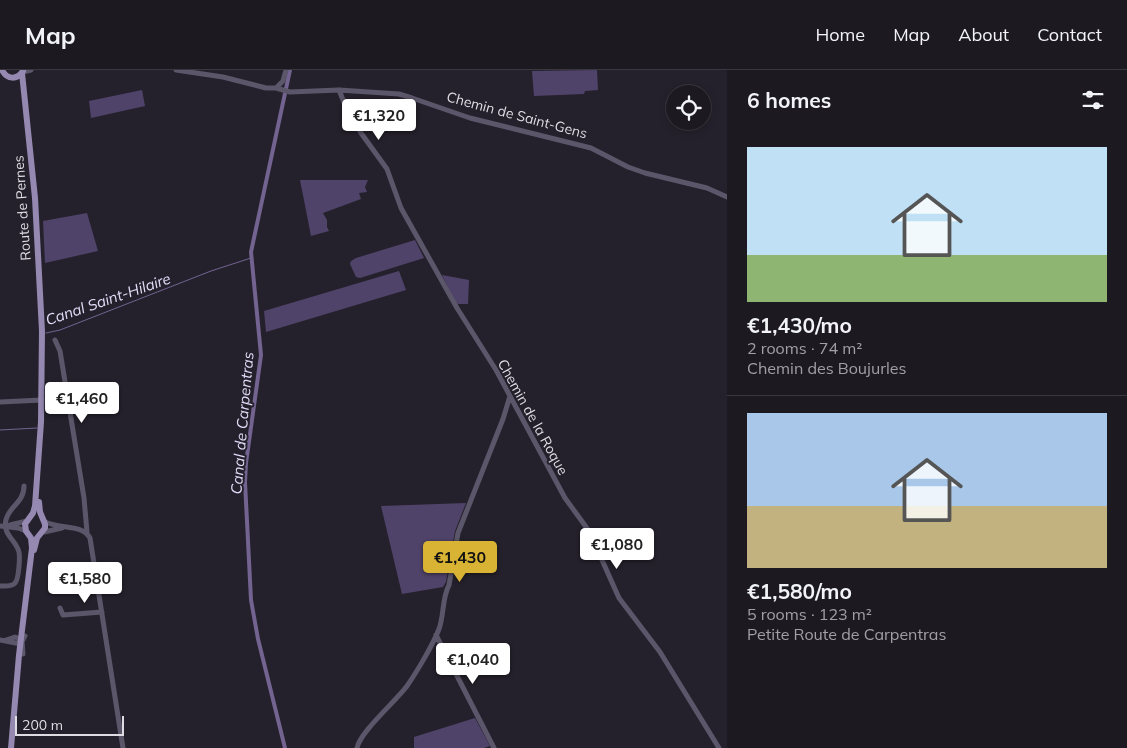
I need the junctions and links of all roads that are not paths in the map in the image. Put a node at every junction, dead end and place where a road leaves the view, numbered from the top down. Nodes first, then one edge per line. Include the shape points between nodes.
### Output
1 (2, 70) edge
2 (31, 70) edge
3 (176, 70) edge
4 (286, 70) edge
5 (23, 72) edge
6 (7, 78) edge
7 (276, 88) junction
8 (23, 89) junction
9 (339, 90) junction
10 (727, 197) edge
11 (55, 340) dead end
12 (510, 396) junction
13 (42, 400) junction
14 (0, 402) edge
15 (39, 470) junction
16 (24, 486) dead end
17 (86, 514) junction
18 (29, 519) junction
19 (43, 519) junction
20 (3, 526) edge
21 (65, 528) junction
22 (76, 528) junction
23 (87, 532) junction
24 (28, 533) junction
25 (42, 534) junction
26 (73, 571) dead end
27 (96, 571) junction
28 (0, 586) edge
29 (60, 608) dead end
30 (102, 612) junction
31 (436, 635) junction
32 (15, 640) edge
33 (21, 654) junction
34 (11, 748) edge
35 (123, 748) edge
36 (357, 748) edge
37 (494, 748) edge
38 (719, 748) edge

1 - 6 main road
2 - 5 street
3 - 7 street, Chemin de Saint-Gens
4 - 7 street via 283,81
5 - 6 main road
5 - 8 main road, Route de Pernes
6 - 8 main road
7 - 9 street, Chemin de Saint-Gens via 286,92
8 - 13 main road, Route de Pernes via 35,198 42,326
9 - 10 street, Chemin de Saint-Gens via 382,92 412,98 470,118 591,148 628,167 707,188
9 - 12 street, Chemin de la Roque via 347,110 387,169 401,208
11 - 17 street via 60,352
12 - 31 street via 458,533
12 - 38 street, Chemin de la Roque via 565,498 588,531 619,598 660,652
13 - 14 street
13 - 15 main road, Route de Pernes
15 - 18 main road via 36,506
15 - 19 main road via 39,506
16 - 20 street via 21,500
17 - 22 street
17 - 23 street
18 - 19 main road
18 - 20 street
18 - 24 main road via 25,524
19 - 21 street
19 - 25 main road via 46,524
20 - 24 street
20 - 28 street via 19,553 18,576 13,585
21 - 22 street
21 - 25 street
22 - 23 street
23 - 27 street
24 - 25 main road
24 - 32 main road via 32,548 23,628
25 - 32 main road via 35,548
26 - 27 street
27 - 30 street
29 - 30 street via 63,615
30 - 35 street
31 - 36 street via 407,686 362,736
31 - 37 street
32 - 33 main road
32 - 33 street
33 - 34 main road

